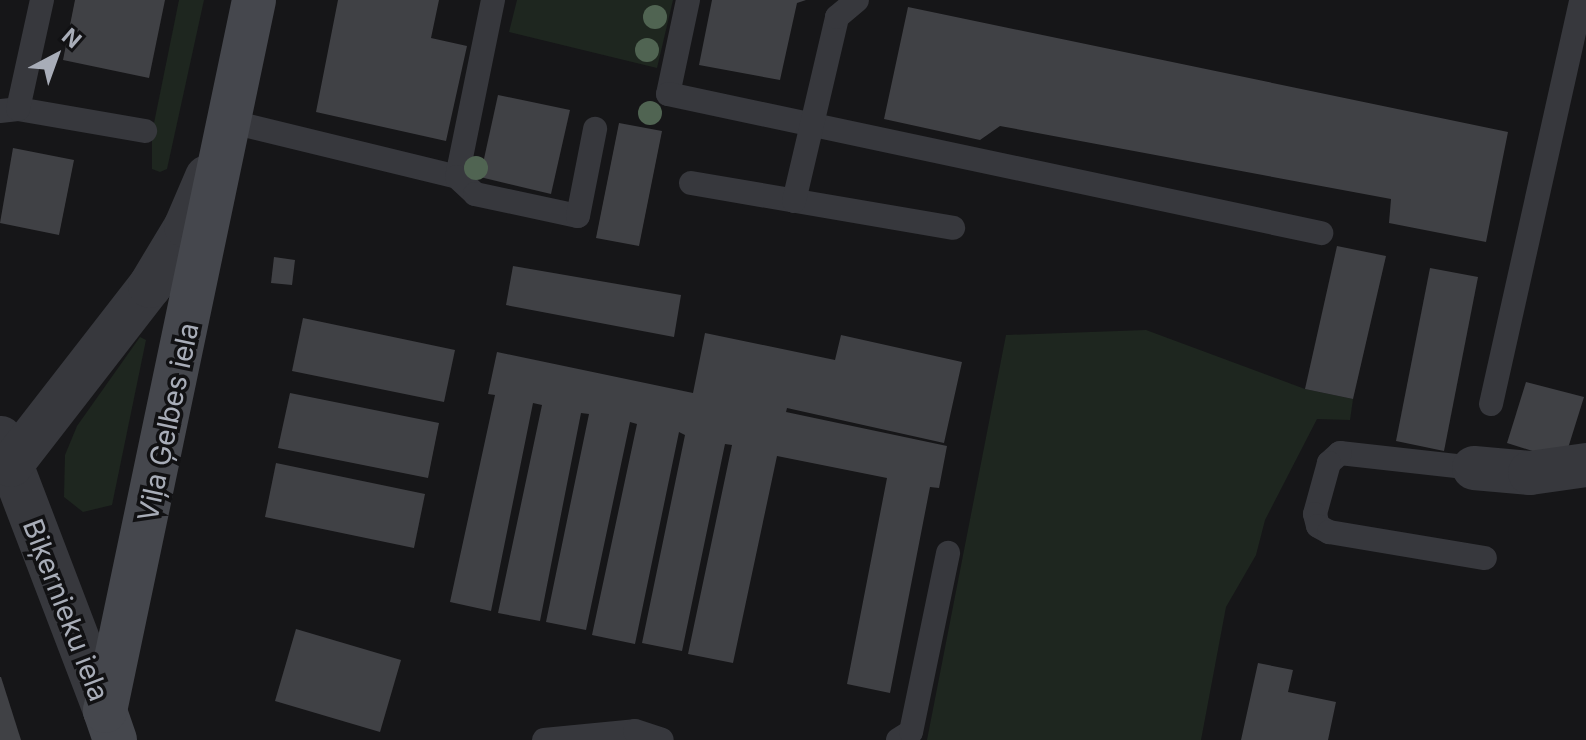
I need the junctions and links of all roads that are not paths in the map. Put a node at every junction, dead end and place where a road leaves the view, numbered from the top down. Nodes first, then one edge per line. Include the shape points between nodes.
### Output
1 (42, 0) edge
2 (254, 0) edge
3 (493, 0) edge
4 (688, 0) edge
5 (857, 0) edge
6 (1581, 0) edge
7 (9, 110) edge
8 (812, 123) junction
9 (227, 126) junction
10 (595, 129) dead end
11 (145, 131) dead end
12 (457, 177) junction
13 (691, 183) dead end
14 (794, 201) junction
15 (953, 228) dead end
16 (1321, 233) dead end
17 (1491, 404) dead end
18 (6, 451) edge
19 (1586, 465) edge
20 (1474, 468) joint
21 (948, 553) dead end
22 (1485, 558) dead end
23 (110, 725) edge
24 (544, 740) edge
25 (662, 740) edge
26 (898, 740) edge

1 - 7 lane
2 - 9 street, Viļa Ģelbes iela
3 - 12 lane
4 - 8 lane via 668,94
5 - 8 lane via 837,17
6 - 17 lane
7 - 11 lane
8 - 14 lane
8 - 16 lane
9 - 12 lane
9 - 18 street, Viļa Ģelbes iela via 186,226 150,286
9 - 23 street, Viļa Ģelbes iela
10 - 12 lane via 578,216 475,194
13 - 14 lane
14 - 15 lane
18 - 23 street, Biķernieku iela
19 - 20 street via 1530,473
20 - 22 lane via 1340,453 1326,470 1315,514 1318,526 1329,532
21 - 26 lane via 911,732
24 - 25 lane via 635,731

